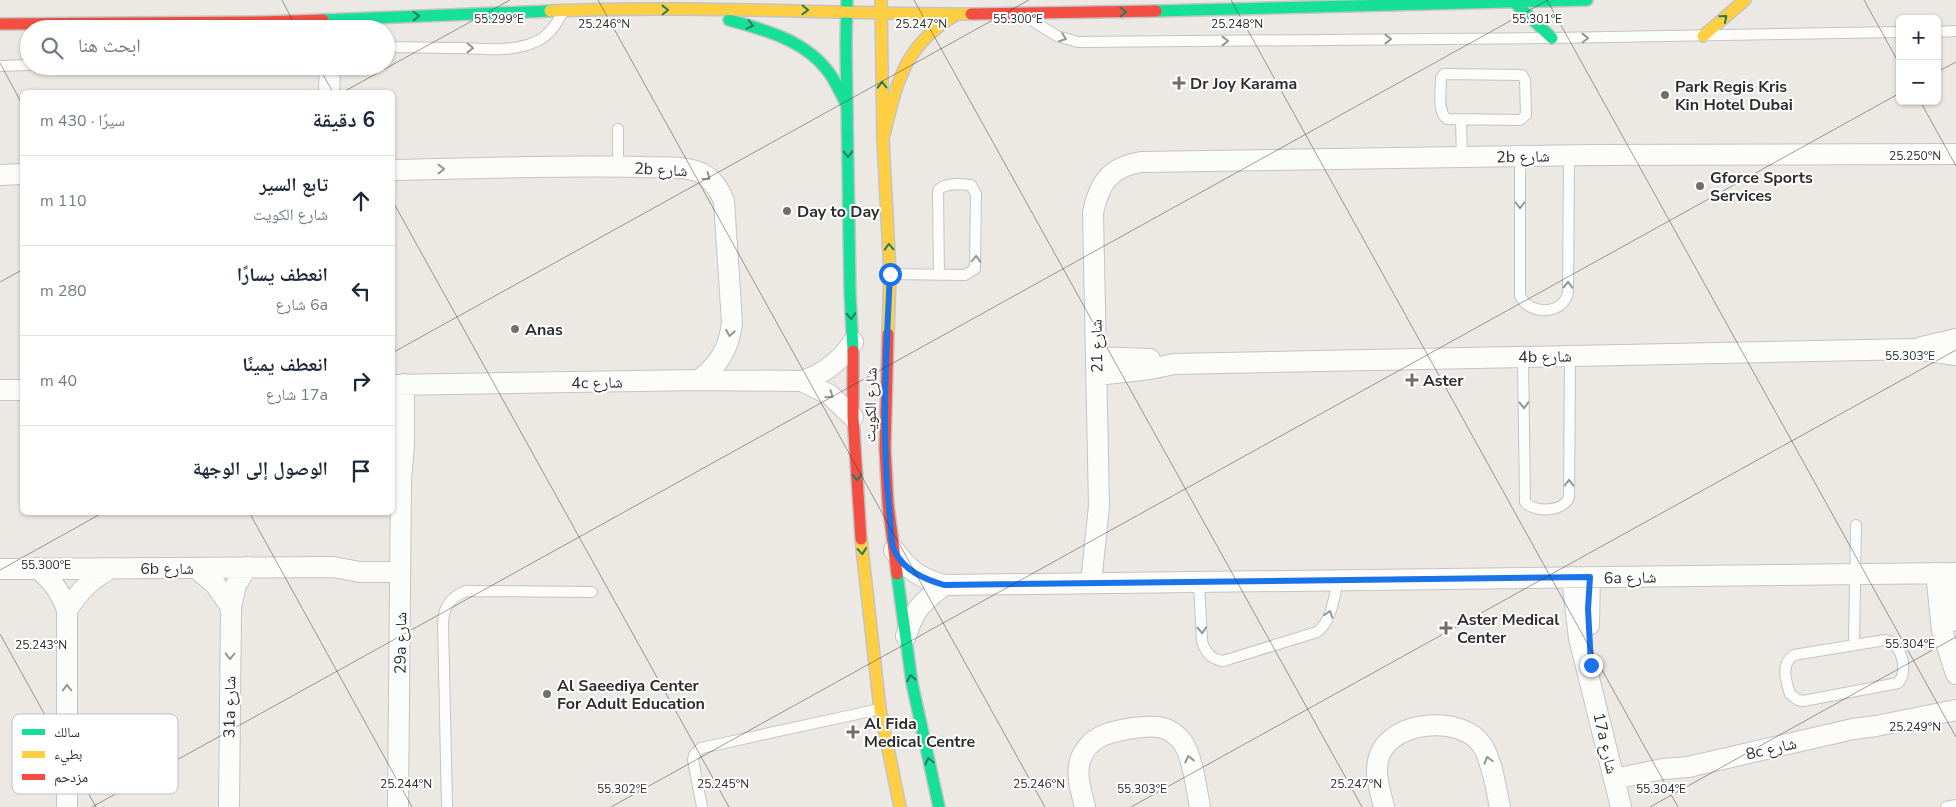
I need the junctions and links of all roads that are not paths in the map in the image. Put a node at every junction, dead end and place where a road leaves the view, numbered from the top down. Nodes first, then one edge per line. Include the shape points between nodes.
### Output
1 (847, 0) edge
2 (882, 0) edge
3 (1587, 0) edge
4 (1745, 0) edge
5 (1514, 2) junction
6 (564, 10) junction
7 (686, 10) junction
8 (846, 12) junction
9 (881, 13) junction
10 (958, 14) junction
11 (1021, 14) junction
12 (311, 20) edge
13 (0, 24) edge
14 (20, 24) edge
15 (1956, 31) edge
16 (1896, 32) edge
17 (1941, 32) edge
18 (1703, 36) junction
19 (1552, 38) junction
20 (395, 47) edge
21 (20, 65) edge
22 (0, 66) edge
23 (330, 75) edge
24 (329, 90) edge
25 (847, 105) junction
26 (1461, 120) junction
27 (618, 129) dead end
28 (883, 140) junction
29 (1955, 153) edge
30 (1520, 156) junction
31 (1569, 156) junction
32 (1462, 157) junction
33 (618, 167) junction
34 (395, 170) edge
35 (20, 174) edge
36 (0, 175) edge
37 (1100, 186) joint
38 (890, 274) junction
39 (939, 275) junction
40 (862, 283) dead end
41 (877, 286) dead end
42 (850, 293) junction
43 (888, 331) junction
44 (1956, 339) edge
45 (853, 342) junction
46 (1915, 349) junction
47 (1570, 355) junction
48 (1956, 355) edge
49 (1523, 356) junction
50 (1097, 366) junction
51 (699, 380) junction
52 (802, 381) junction
53 (398, 384) edge
54 (0, 390) edge
55 (20, 390) edge
56 (853, 417) junction
57 (395, 450) edge
58 (401, 480) junction
59 (1856, 525) dead end
60 (894, 550) junction
61 (400, 566) junction
62 (247, 567) junction
63 (36, 568) junction
64 (112, 568) junction
65 (196, 568) junction
66 (0, 569) edge
67 (1948, 573) edge
68 (1855, 574) junction
69 (1581, 577) junction
70 (1338, 580) junction
71 (1199, 582) junction
72 (1098, 583) junction
73 (944, 585) junction
74 (592, 592) dead end
75 (231, 607) junction
76 (68, 610) junction
77 (905, 640) junction
78 (1854, 646) junction
79 (1954, 666) edge
80 (1956, 698) edge
81 (880, 710) junction
82 (1956, 710) edge
83 (67, 714) edge
84 (1852, 729) junction
85 (890, 764) junction
86 (936, 792) junction
87 (1617, 793) edge
88 (66, 794) edge
89 (1956, 805) edge
90 (66, 807) edge
91 (229, 807) edge
92 (398, 807) edge
93 (447, 807) edge
94 (702, 807) edge
95 (900, 807) edge
96 (911, 807) edge
97 (932, 807) edge
98 (940, 807) edge
99 (1085, 807) edge
100 (1200, 807) edge
101 (1384, 807) edge
102 (1500, 807) edge
103 (1946, 807) edge

1 - 8 main road, شارع الكويت
2 - 9 main road, شارع الكويت
3 - 5 main road
18 -> 4 main road
11 -> 5 main road
5 - 19 main road
6 -> 7 main road
12 -> 6 main road
20 -> 6 lane via 497,49 524,46 548,34
7 -> 8 main road
7 -> 25 main road via 756,26 796,44 829,73
8 - 9 main road
8 - 25 main road, شارع الكويت
9 - 10 main road
28 -> 9 main road, شارع الكويت
10 - 11 main road
10 - 28 main road via 933,28 914,50 896,94
11 -> 19 lane via 1057,36 1078,42
13 -> 14 main road
15 - 17 lane
16 - 18 lane
19 -> 18 lane
21 - 22 lane
23 - 24 street
25 -> 42 main road, شارع الكويت
26 - 26 lane via 1523,119 1526,112 1524,77 1519,74 1444,74 1441,78 1442,114 1447,119
26 - 32 lane
27 - 33 lane
38 -> 28 main road, شارع الكويت
29 - 31 street, 2b شارع
30 - 31 street, 2b شارع
30 -> 31 lane via 1520,296 1523,303 1536,309 1552,309 1567,299
30 - 32 street, 2b شارع
32 - 37 street, 2b شارع via 1142,162 1118,169
34 -> 33 street, 2b شارع
33 -> 51 street, 2b شارع via 700,172 715,184 724,201 732,323 726,350 719,362
35 - 36 street
37 - 50 street, شارع 21 via 1093,213
38 - 39 lane
38 - 43 main road, شارع الكويت
39 -> 39 lane via 965,275 976,269 976,194 971,185 943,186 938,192
40 - 42 main road
41 - 43 main road via 884,300
42 -> 45 main road, شارع الكويت
43 - 60 main road, شارع الكويت via 885,448
44 - 46 street, 4b شارع
45 - 52 street, 4c شارع via 836,363
45 - 56 main road, شارع الكويت
46 - 47 street, 4b شارع
46 - 48 street, 4b شارع
47 - 49 street, 4b شارع
49 -> 47 lane via 1525,502 1534,508 1556,508 1565,505 1569,497
49 - 50 street, 4b شارع via 1174,364 1142,359
50 - 72 street, شارع 21
51 - 52 street, 4c شارع
51 - 53 street, 4c شارع
52 -> 56 street, 4c شارع via 830,395
53 - 58 street, 29a شارع via 404,444
54 - 55 street
56 -> 81 main road, شارع الكويت via 862,551
57 - 58 street, 29a شارع
58 - 61 street, 29a شارع
59 - 68 lane
60 - 73 street, 6a شارع via 914,572
60 - 77 main road, شارع الكويت
61 - 62 street, 6b شارع via 366,561 333,567
61 - 92 street, 29a شارع
62 - 65 street, 6b شارع
62 - 75 street, 31a شارع via 236,585
63 - 64 street, 6b شارع
63 - 66 street, 6b شارع
63 - 76 street via 54,585
64 - 65 street, 6b شارع
64 - 76 street via 87,584
65 - 75 street via 215,584
67 - 68 street, 6a شارع
67 - 79 street via 1942,630
68 - 69 street, 6a شارع
68 - 78 lane
69 - 70 street, 6a شارع
69 - 87 street, 17a شارع via 1579,638
70 - 71 street, 6a شارع
71 -> 70 lane via 1204,649 1223,661 1321,629 1327,621
71 - 72 street, 6a شارع
72 - 73 street, 6a شارع
73 - 77 street via 915,611
74 - 93 lane via 466,591 448,602 443,622
75 -> 91 street, 31a شارع
83 -> 76 street
86 -> 77 main road, شارع الكويت
78 - 78 lane via 1789,658 1784,668 1793,698 1803,701 1894,684 1900,680 1903,674 1900,652 1895,643 1885,640
80 - 84 street, 8c شارع via 1886,716
81 - 85 main road, شارع الكويت
81 - 94 lane via 701,748 693,760
82 - 84 street, 8c شارع
84 - 87 street, 8c شارع via 1688,767 1663,769
85 - 95 main road, شارع الكويت
85 - 96 main road
86 - 97 main road
86 - 98 main road, شارع الكويت
90 -> 88 street
89 - 103 lane
100 -> 99 street via 1186,748 1174,733 1152,726 1108,733 1087,747 1078,770
102 -> 101 street via 1487,755 1481,744 1472,735 1449,726 1415,727 1387,743 1377,765

